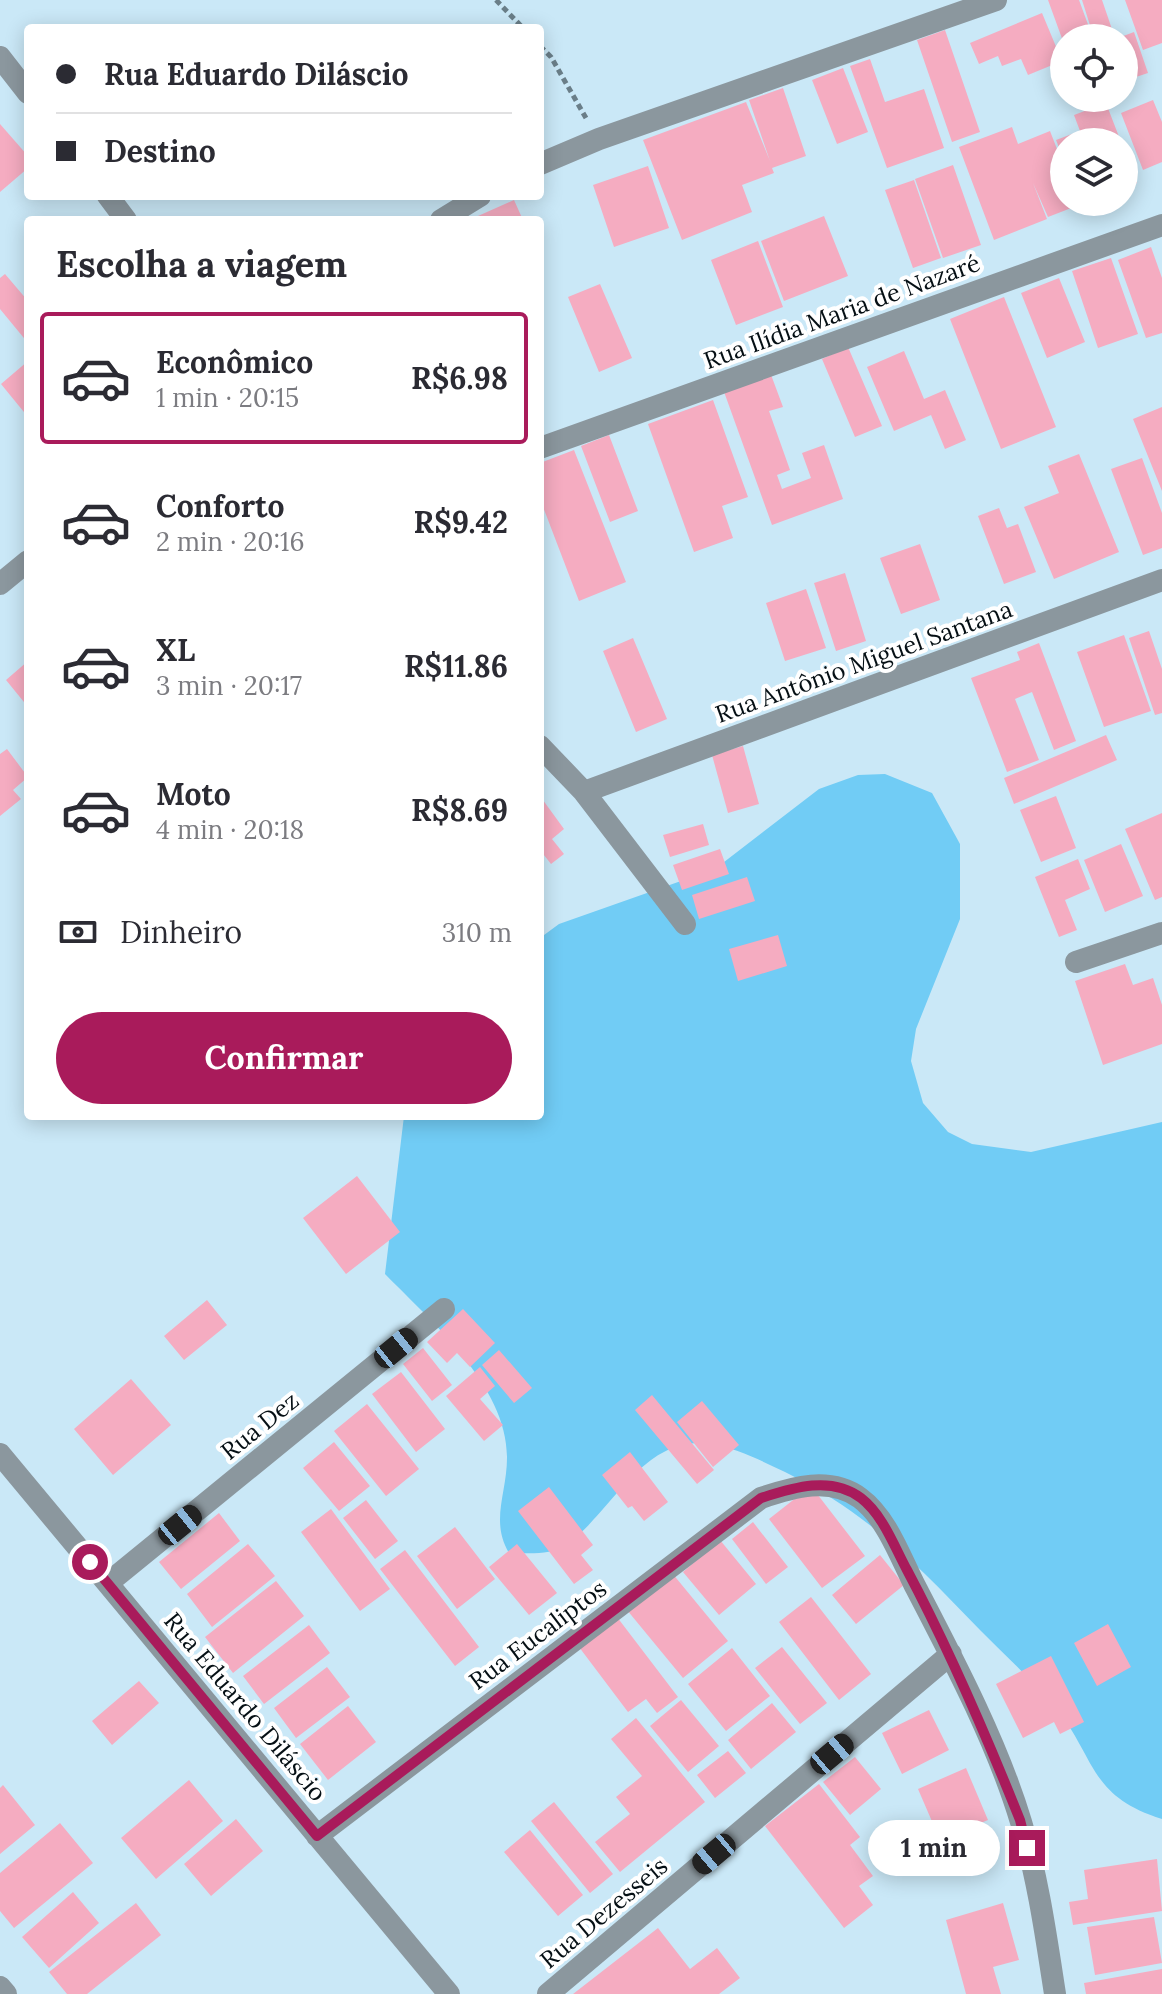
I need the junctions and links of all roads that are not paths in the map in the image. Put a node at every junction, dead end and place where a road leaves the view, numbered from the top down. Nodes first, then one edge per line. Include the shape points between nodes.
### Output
1 (996, 0) edge
2 (0, 57) edge
3 (24, 88) edge
4 (544, 162) edge
5 (474, 200) edge
6 (448, 216) edge
7 (1162, 225) edge
8 (544, 447) edge
9 (24, 564) edge
10 (1162, 580) edge
11 (0, 584) edge
12 (544, 750) edge
13 (584, 792) junction
14 (685, 924) dead end
15 (1162, 933) edge
16 (1076, 962) dead end
17 (444, 1309) dead end
18 (0, 1454) edge
19 (108, 1583) junction
20 (951, 1654) junction
21 (317, 1836) junction
22 (0, 1987) edge
23 (6, 1994) edge
24 (449, 1994) edge
25 (548, 1994) edge
26 (1055, 1994) edge

1 - 4 street
2 - 3 street
5 - 6 street
7 - 8 street, Rua Ilídia Maria de Nazaré
9 - 11 street
10 - 13 street, Rua Antônio Miguel Santana
12 - 13 street
13 - 14 street
15 - 16 street
17 - 19 street, Rua Dez
18 - 19 street, Rua Eduardo Diláscio
19 - 21 street, Rua Eduardo Diláscio
20 - 21 street, Rua Eucaliptos via 883,1525 861,1498 822,1485 795,1487 761,1498
20 - 25 street, Rua Dezesseis
20 - 26 street via 1020,1820
21 - 24 street, Rua Eduardo Diláscio
22 - 23 street

